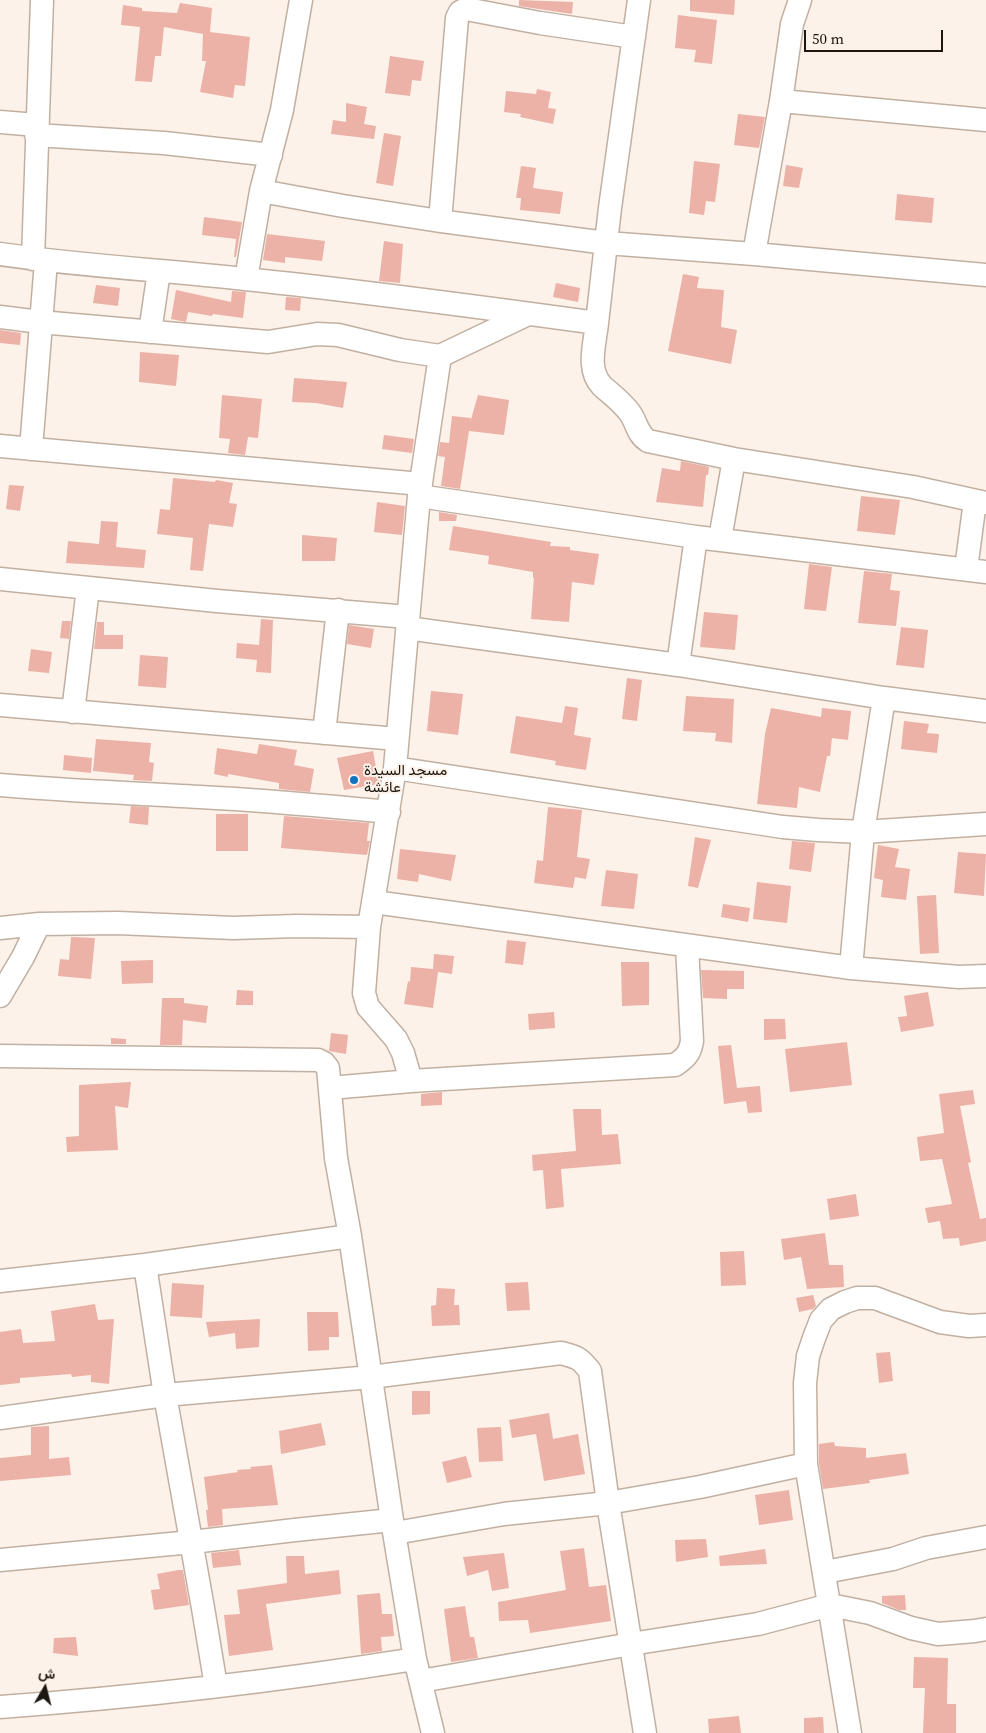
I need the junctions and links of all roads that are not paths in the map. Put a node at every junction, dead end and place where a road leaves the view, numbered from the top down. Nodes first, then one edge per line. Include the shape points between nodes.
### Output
1 (42, 0) edge
2 (301, 0) edge
3 (639, 0) edge
4 (800, 0) edge
5 (634, 37) junction
6 (781, 101) junction
7 (986, 120) edge
8 (0, 122) edge
9 (36, 130) junction
10 (271, 154) junction
11 (261, 191) junction
12 (440, 221) junction
13 (606, 244) junction
14 (0, 254) edge
15 (754, 254) junction
16 (39, 260) junction
17 (159, 271) junction
18 (986, 276) edge
19 (246, 279) junction
20 (528, 314) junction
21 (0, 317) edge
22 (40, 322) junction
23 (597, 323) junction
24 (150, 332) junction
25 (440, 356) junction
26 (0, 446) edge
27 (32, 449) junction
28 (734, 458) junction
29 (420, 490) junction
30 (980, 502) edge
31 (696, 536) junction
32 (720, 539) junction
33 (976, 570) edge
34 (0, 579) edge
35 (88, 588) junction
36 (338, 610) junction
37 (407, 622) junction
38 (678, 665) junction
39 (884, 698) junction
40 (0, 705) edge
41 (986, 710) edge
42 (73, 712) junction
43 (324, 733) junction
44 (397, 739) junction
45 (395, 768) junction
46 (0, 785) edge
47 (389, 812) junction
48 (986, 824) edge
49 (863, 832) junction
50 (374, 902) junction
51 (39, 924) junction
52 (369, 927) junction
53 (0, 928) edge
54 (686, 946) junction
55 (852, 968) junction
56 (986, 976) edge
57 (0, 996) edge
58 (0, 1056) edge
59 (411, 1080) junction
60 (330, 1088) junction
61 (350, 1236) junction
62 (146, 1265) junction
63 (0, 1281) edge
64 (986, 1325) edge
65 (371, 1377) junction
66 (165, 1395) junction
67 (0, 1418) edge
68 (806, 1464) junction
69 (608, 1503) junction
70 (394, 1527) junction
71 (986, 1537) edge
72 (192, 1542) junction
73 (0, 1560) edge
74 (824, 1572) junction
75 (830, 1604) junction
76 (986, 1629) edge
77 (631, 1644) junction
78 (415, 1659) junction
79 (421, 1681) junction
80 (216, 1686) junction
81 (0, 1707) edge
82 (433, 1733) edge
83 (646, 1733) edge
84 (850, 1733) edge

1 - 9 street
2 - 10 street
3 - 5 street
4 - 6 street via 792,24
5 - 12 street via 466,9 460,12
5 - 13 street
6 - 7 street
6 - 15 street
8 - 9 street
9 - 10 street
9 - 16 street
10 - 11 street
11 - 12 street
11 - 19 street
12 - 13 street
13 - 15 street
13 - 23 street
14 - 16 street
15 - 18 street
16 - 17 street
16 - 22 street
17 - 19 street
17 - 24 street
19 - 20 street
20 - 23 street
20 - 25 street
21 - 22 street
22 - 24 street
22 - 27 street
23 - 28 street via 592,363 595,374 601,385 629,411 642,437 652,443
24 - 25 street via 268,342 317,334 338,335
25 - 29 street
26 - 27 street
27 - 29 street
28 - 30 street via 913,487
28 - 32 street
29 - 31 street
29 - 37 street
30 - 33 street
31 - 32 street
31 - 38 street
32 - 33 street
34 - 35 street
35 - 36 street
35 - 42 street
36 - 37 street
36 - 43 street
37 - 38 street
37 - 44 street
38 - 39 street
39 - 41 street
39 - 49 street
40 - 42 street
42 - 43 street
43 - 44 street
44 - 45 street
45 - 47 street
45 - 49 street via 783,827
46 - 47 street via 310,804
47 - 50 street
48 - 49 street
49 - 55 street
50 - 52 street
50 - 54 street
51 - 52 street
51 - 53 street
51 - 57 street
52 - 59 street via 364,993 368,1007 396,1040
54 - 55 street
54 - 59 street via 692,1041 686,1058 675,1065
55 - 56 street via 959,977
58 - 60 street via 318,1060 328,1068
59 - 60 street
60 - 61 street via 336,1158
61 - 62 street
61 - 65 street
62 - 63 street
62 - 66 street
64 - 68 street via 940,1322 875,1298 857,1298 831,1310 821,1320 808,1356
65 - 66 street
65 - 69 street via 561,1353 582,1360 590,1371
65 - 70 street
66 - 67 street
66 - 72 street
68 - 69 street
68 - 74 street
69 - 70 street
69 - 77 street
70 - 72 street
70 - 78 street
71 - 74 street
72 - 73 street
72 - 80 street
74 - 75 street
75 - 76 street via 938,1634
75 - 77 street via 758,1624
75 - 84 street
77 - 79 street
77 - 83 street
78 - 79 street
78 - 80 street
79 - 82 street
80 - 81 street

